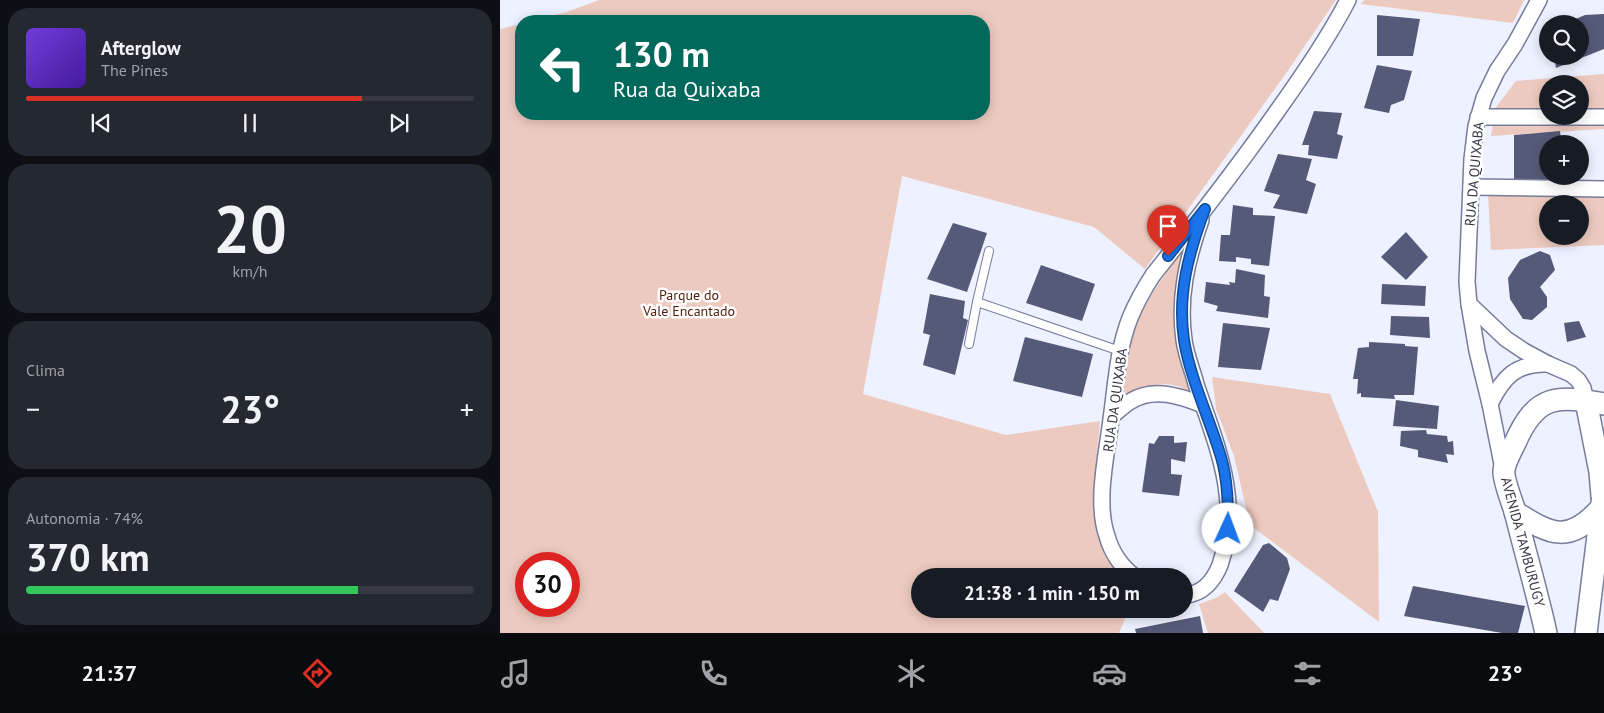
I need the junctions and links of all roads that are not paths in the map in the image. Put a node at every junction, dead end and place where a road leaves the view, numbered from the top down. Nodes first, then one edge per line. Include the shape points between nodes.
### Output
1 (1348, 0) edge
2 (1539, 0) edge
3 (1478, 116) junction
4 (1604, 117) edge
5 (1471, 187) junction
6 (1604, 189) edge
7 (1205, 209) junction
8 (989, 251) dead end
9 (977, 302) junction
10 (1468, 304) junction
11 (969, 344) dead end
12 (1120, 351) junction
13 (1548, 364) junction
14 (1595, 402) edge
15 (1490, 404) junction
16 (1203, 405) junction
17 (1112, 416) junction
18 (1504, 470) junction
19 (1602, 497) edge
20 (1515, 512) junction
21 (1126, 568) edge
22 (1193, 592) edge
23 (1546, 633) edge
24 (1586, 633) edge

1 - 7 street, RUA DA QUIXABA via 1300,79
2 - 3 street, RUA DA QUIXABA via 1497,71
3 - 4 street
3 - 5 street, RUA DA QUIXABA
5 - 6 street
5 - 10 street, RUA DA QUIXABA
7 - 12 street, RUA DA QUIXABA via 1140,295
7 - 16 street, RUA DA QUIXABA via 1183,285 1184,340
8 - 9 lane
9 - 11 lane
9 - 12 lane
10 - 13 street via 1506,339
10 - 15 street, RUA DA QUIXABA
12 - 17 street, RUA DA QUIXABA
13 - 14 street via 1571,374
13 - 15 street via 1534,364 1512,373 1498,388
14 - 18 main road, AVENIDA TAMBURUGY via 1559,398 1536,410 1519,433
14 - 19 main road
15 - 18 street, RUA DA QUIXABA
16 - 17 street via 1166,393 1147,395 1131,401
16 - 22 street, RUA DA QUIXABA via 1227,483 1228,529 1216,575 1205,588
17 - 21 street, RUA DA QUIXABA via 1103,514 1106,536 1118,560
18 - 20 main road, AVENIDA TAMBURUGY
19 - 20 main road via 1588,522 1564,532 1539,528
19 - 24 main road
20 - 23 main road, AVENIDA TAMBURUGY

